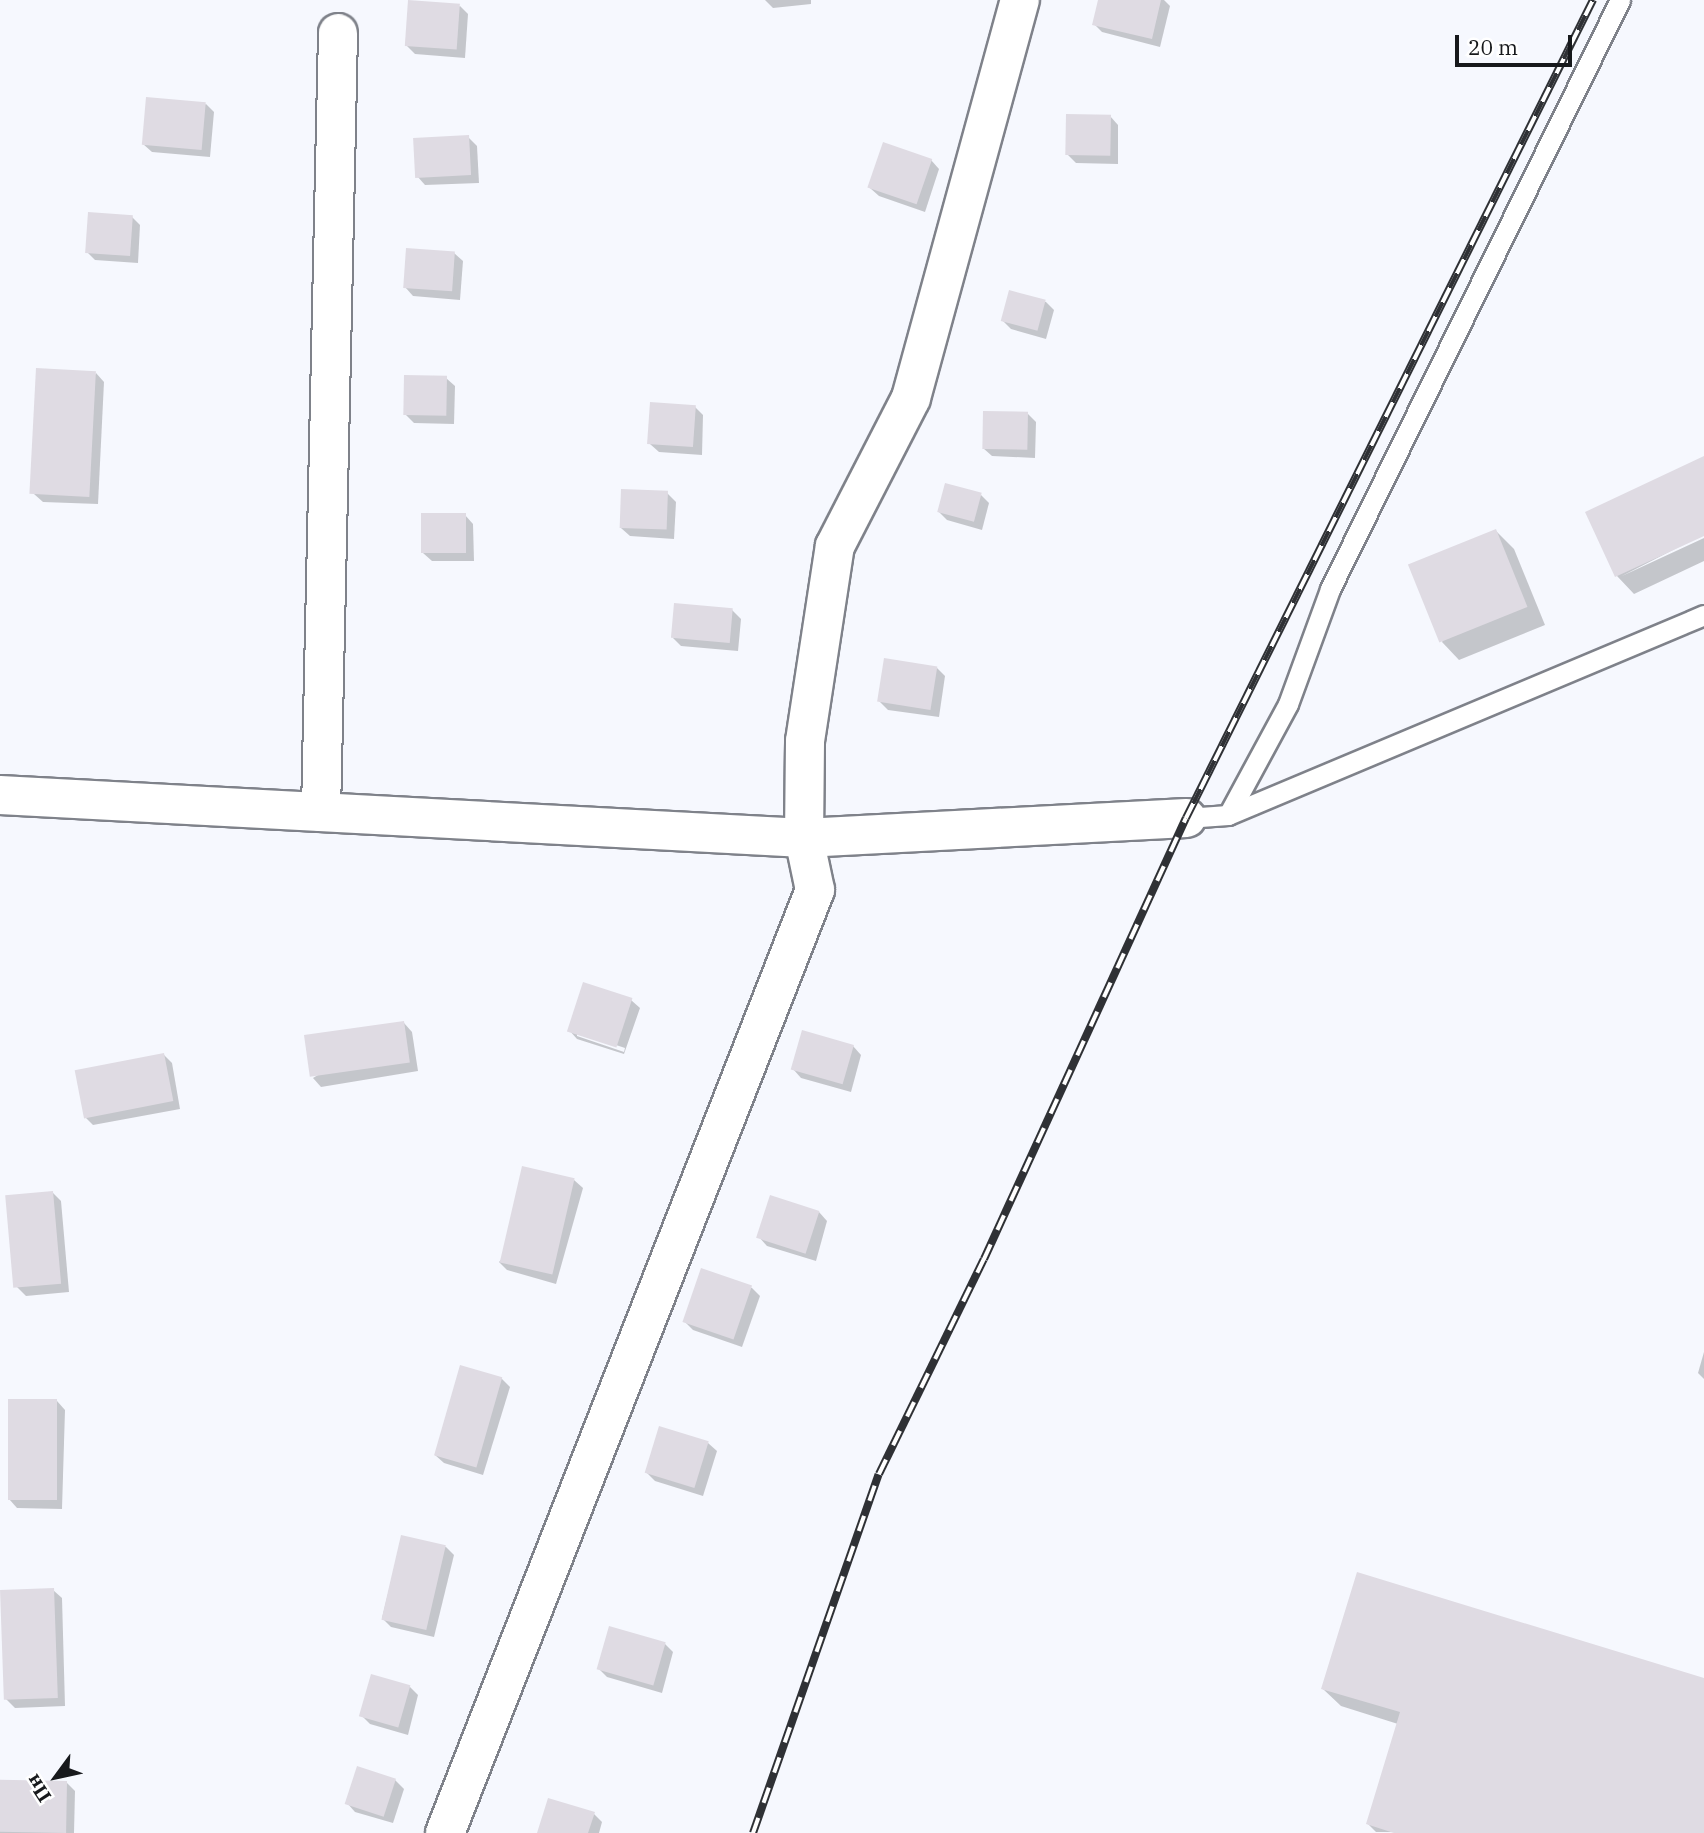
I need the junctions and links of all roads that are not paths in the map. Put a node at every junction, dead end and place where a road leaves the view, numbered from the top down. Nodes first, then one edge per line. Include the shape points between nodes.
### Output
1 (1020, 0) edge
2 (1620, 0) edge
3 (338, 33) dead end
4 (1704, 615) edge
5 (0, 795) edge
6 (321, 812) junction
7 (1228, 815) junction
8 (1186, 818) joint
9 (804, 838) junction
10 (445, 1833) edge

1 - 9 street via 911,398 835,546 805,741
2 - 7 lane via 1330,589 1288,704
3 - 6 street
4 - 7 lane
5 - 6 street
6 - 9 street
7 - 8 lane
8 - 9 street
9 - 10 street via 815,890

